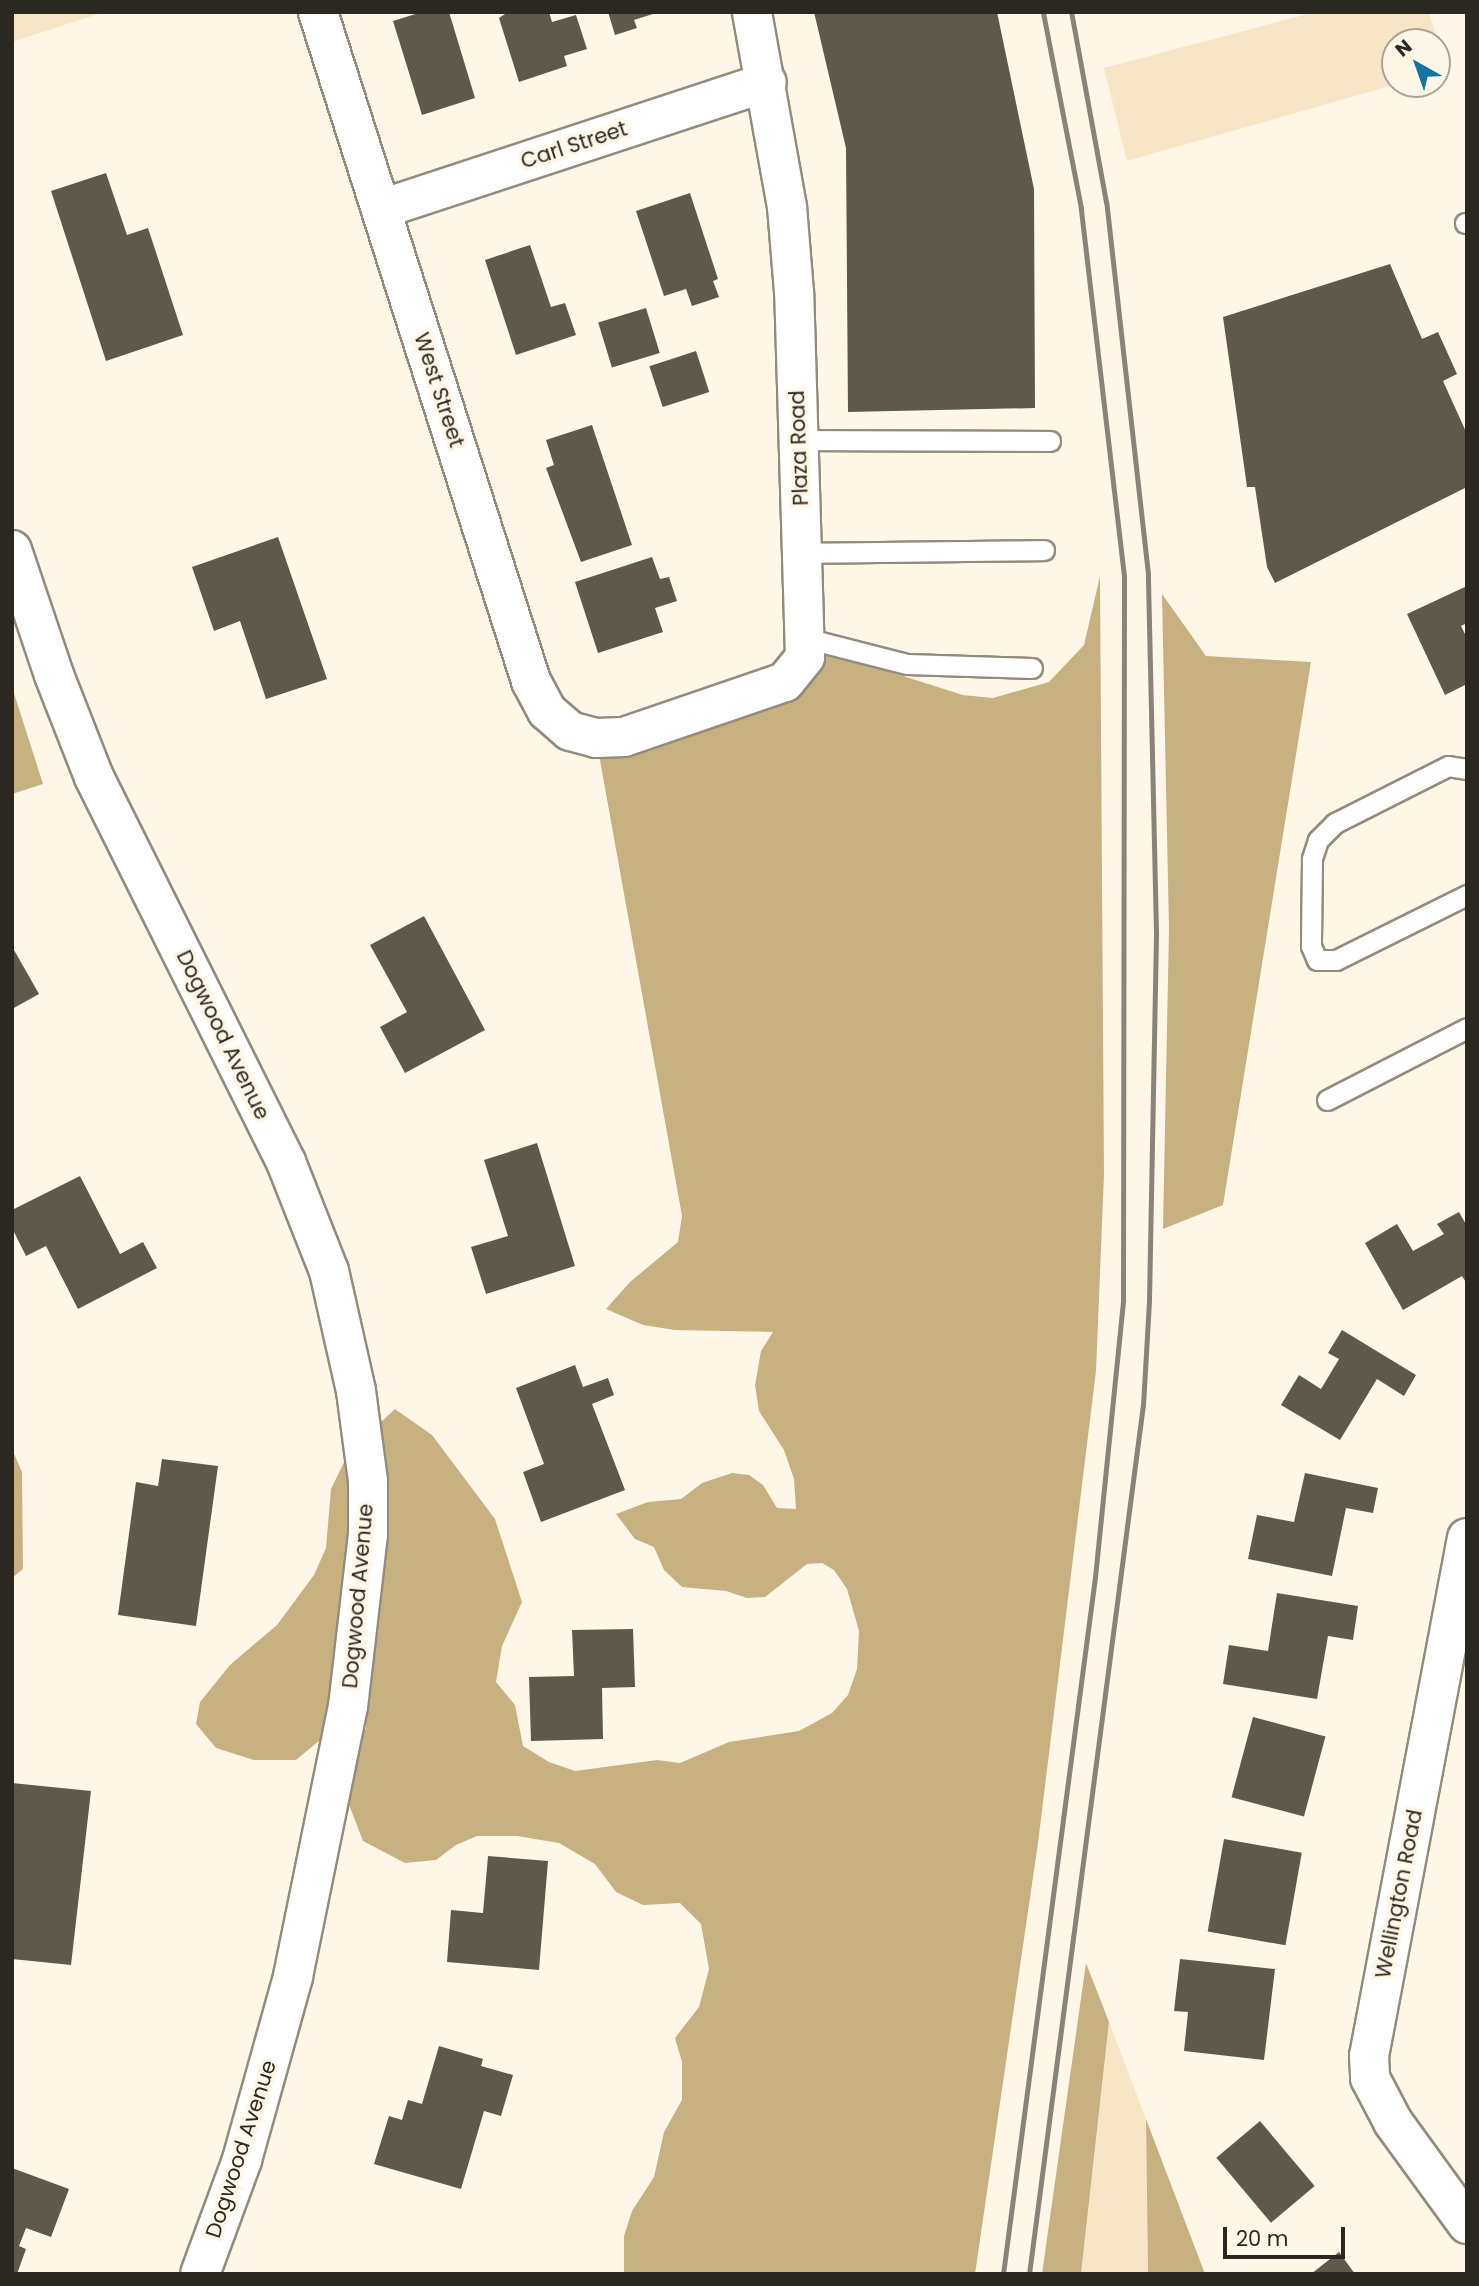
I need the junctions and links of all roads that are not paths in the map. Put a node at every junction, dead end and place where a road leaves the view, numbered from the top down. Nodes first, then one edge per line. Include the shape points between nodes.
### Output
1 (318, 12) edge
2 (752, 12) edge
3 (767, 82) junction
4 (381, 209) junction
5 (799, 440) junction
6 (1050, 441) dead end
7 (12, 550) edge
8 (1044, 550) dead end
9 (802, 553) junction
10 (805, 638) junction
11 (1032, 668) dead end
12 (596, 738) joint
13 (1467, 769) edge
14 (1467, 895) edge
15 (1467, 1028) edge
16 (1327, 1100) dead end
17 (1467, 1538) edge
18 (1467, 2224) edge
19 (200, 2274) edge

1 - 4 street, West Street
2 - 3 street, Plaza Road
3 - 4 street, Carl Street
3 - 5 street, Plaza Road via 787,207
4 - 12 street, West Street via 531,681 547,711 570,731
5 - 6 lane
5 - 9 street, Plaza Road
7 - 19 street, Dogwood Avenue via 94,777 286,1161 329,1271 356,1391 368,1481 368,1534 348,1706 293,1977 242,2160
8 - 9 lane
9 - 10 street, Plaza Road
10 - 11 lane via 907,664
10 - 12 street, Plaza Road via 805,657 785,682 624,737
13 - 14 lane via 1448,766 1335,823 1318,840 1312,859 1311,946 1317,960 1336,960
15 - 16 lane
17 - 18 street, Wellington Road via 1369,2056 1370,2078 1393,2122

